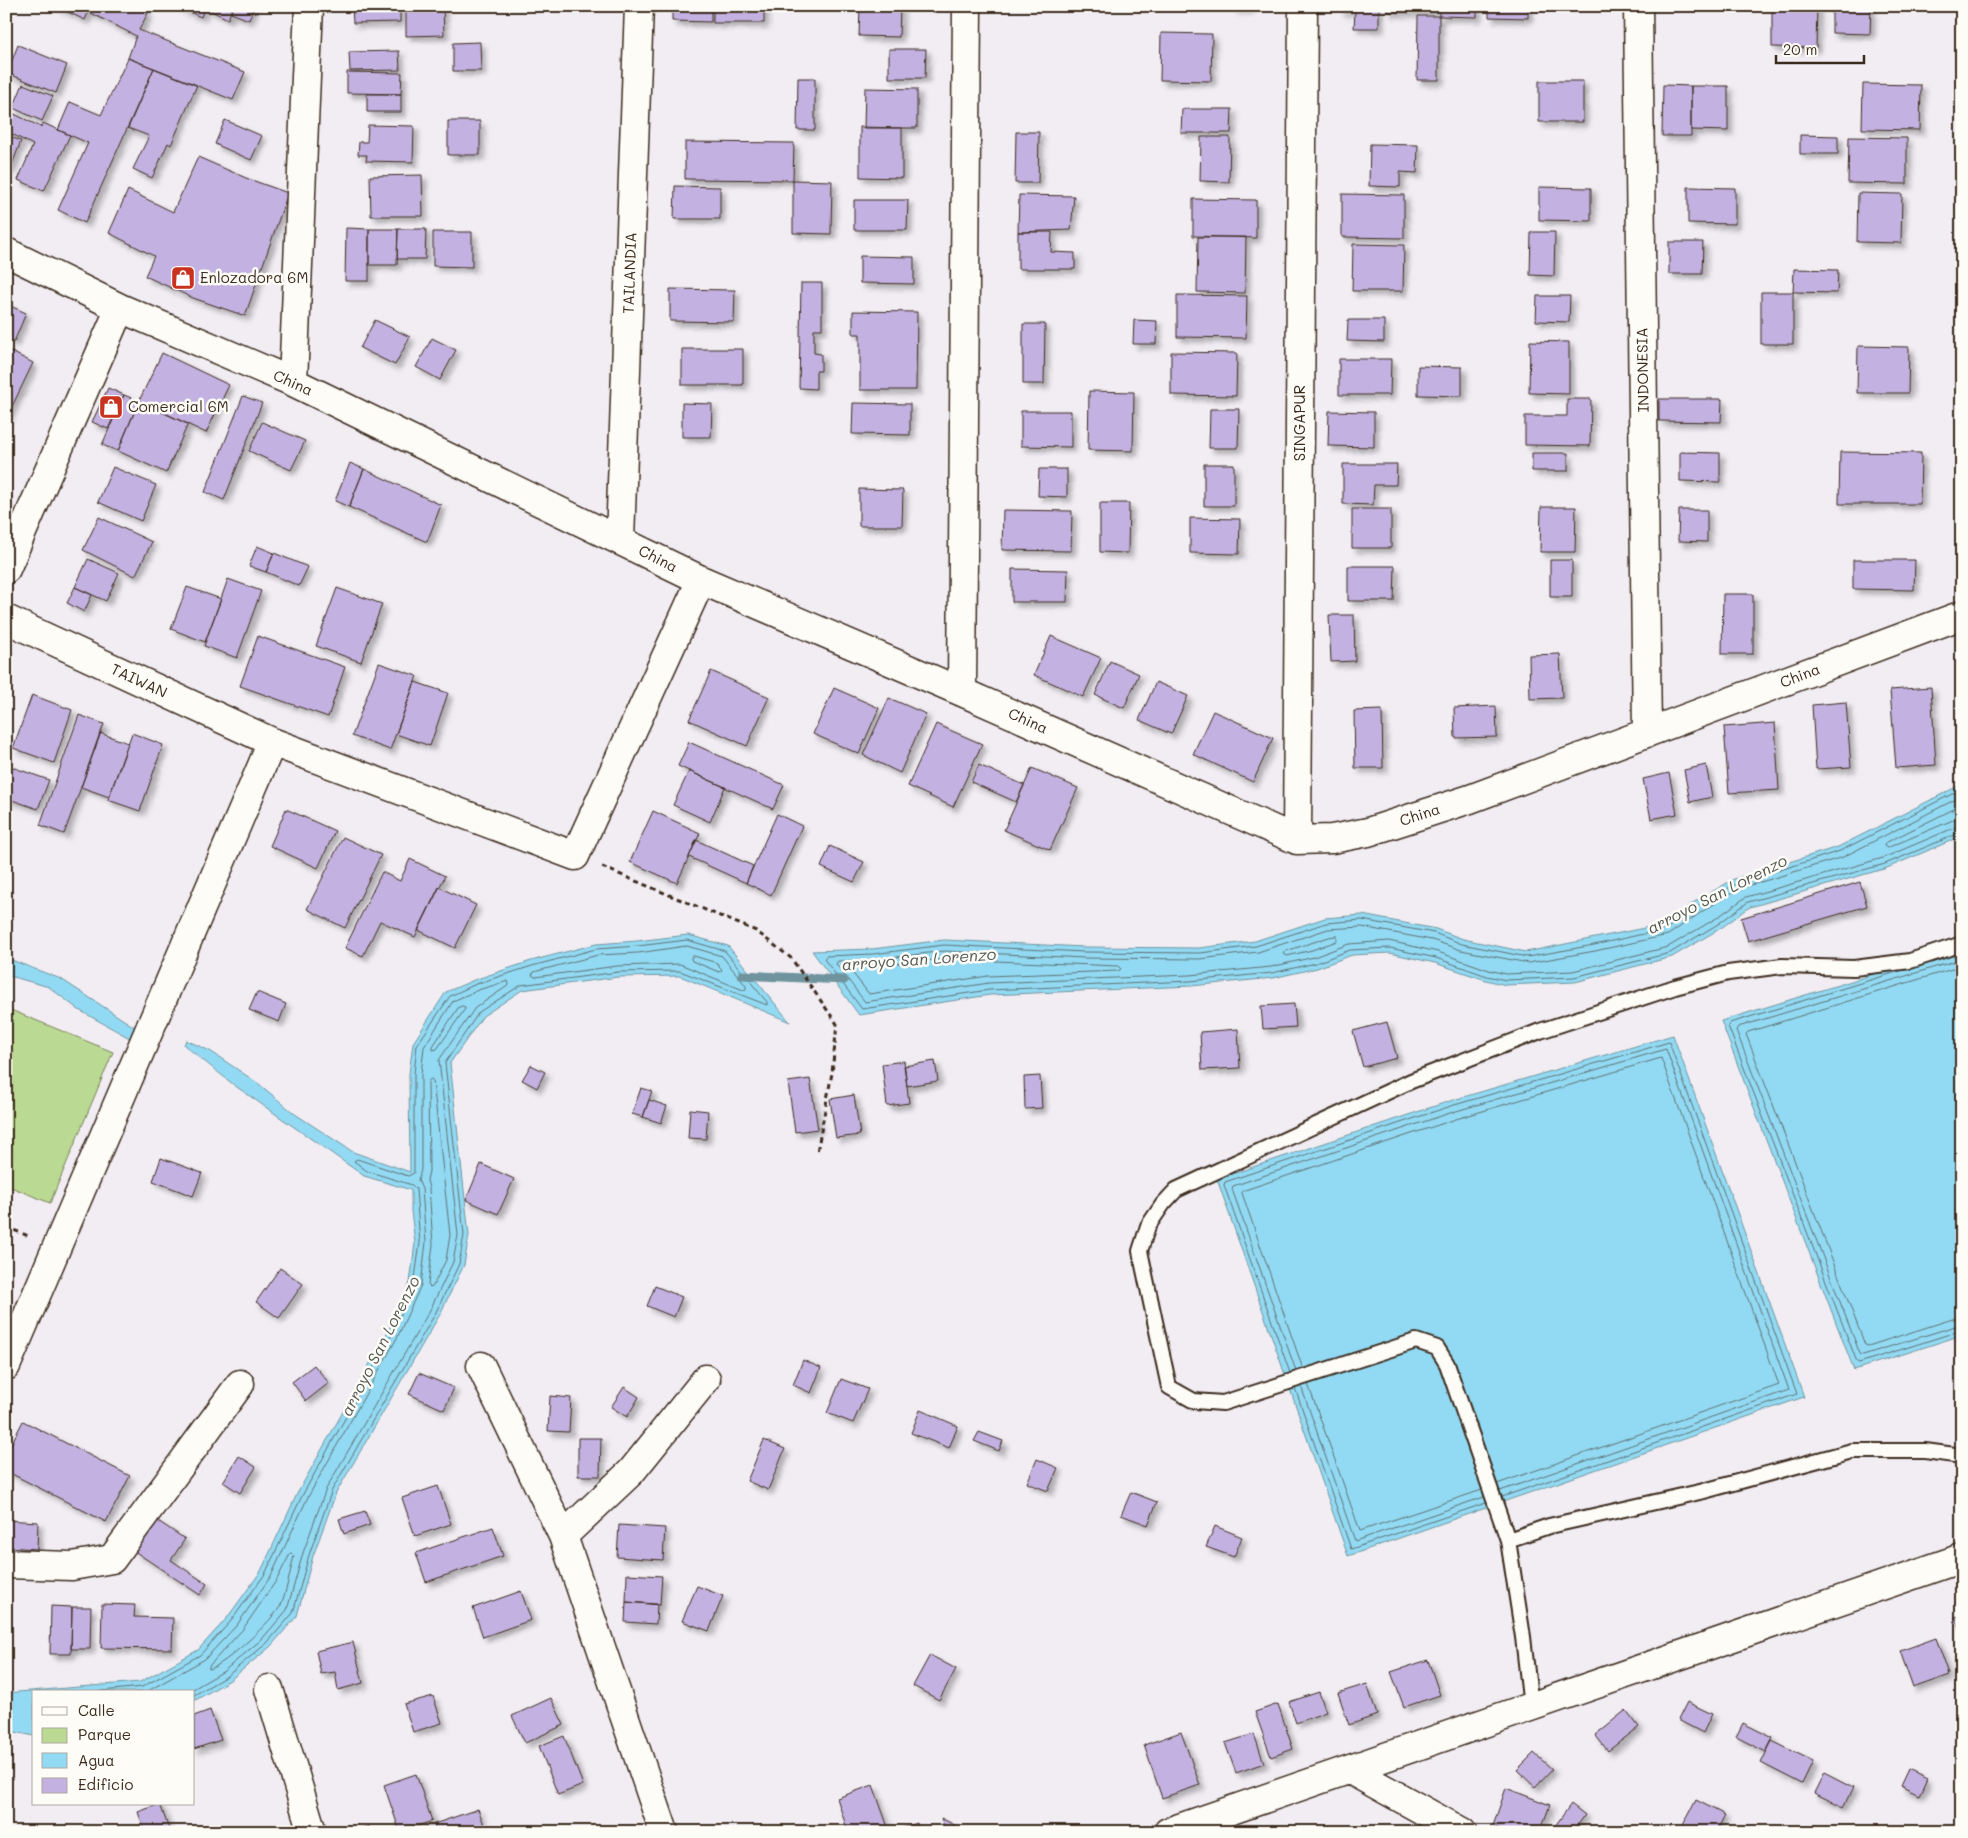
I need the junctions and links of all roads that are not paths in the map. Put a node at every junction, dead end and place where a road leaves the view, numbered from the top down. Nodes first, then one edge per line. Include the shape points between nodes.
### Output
1 (309, 6) edge
2 (639, 6) edge
3 (967, 6) edge
4 (1302, 6) edge
5 (1638, 6) edge
6 (6, 252) edge
7 (120, 308) junction
8 (293, 382) junction
9 (620, 540) junction
10 (6, 569) edge
11 (701, 580) junction
12 (1962, 615) edge
13 (6, 619) edge
14 (962, 692) junction
15 (1647, 733) junction
16 (272, 742) junction
17 (1297, 840) junction
18 (1962, 944) edge
19 (6, 1366) edge
20 (481, 1366) dead end
21 (706, 1379) dead end
22 (240, 1384) dead end
23 (1962, 1456) edge
24 (563, 1536) junction
25 (1508, 1540) junction
26 (1962, 1558) edge
27 (6, 1564) edge
28 (269, 1689) dead end
29 (1531, 1708) junction
30 (1350, 1770) junction
31 (312, 1832) edge
32 (664, 1832) edge
33 (1168, 1832) edge
34 (1462, 1832) edge

1 - 8 street
2 - 9 street, TAILANDIA
3 - 14 street
4 - 17 street, SINGAPUR
5 - 15 street, INDONESIA
6 - 7 street, China
7 - 8 street, China
7 - 10 street
8 - 9 street, China
9 - 11 street, China
11 - 14 street, China
11 - 16 street, TAIWAN via 575,856
12 - 15 street, China
13 - 16 street, TAIWAN
14 - 17 street, China
15 - 17 street, China via 1470,799 1368,832 1332,839
16 - 19 street
18 - 25 lane via 1910,961 1863,967 1782,966 1728,973 1549,1028 1411,1081 1176,1190 1163,1204 1148,1226 1140,1250 1169,1387 1194,1401 1223,1403 1416,1341 1437,1348 1447,1364
20 - 24 street
21 - 24 street via 631,1472
22 - 27 street via 112,1559 72,1566
23 - 25 lane via 1925,1451 1852,1451 1548,1526
24 - 32 street
25 - 29 lane
26 - 29 street
28 - 31 street
29 - 30 street
30 - 33 street
30 - 34 street

